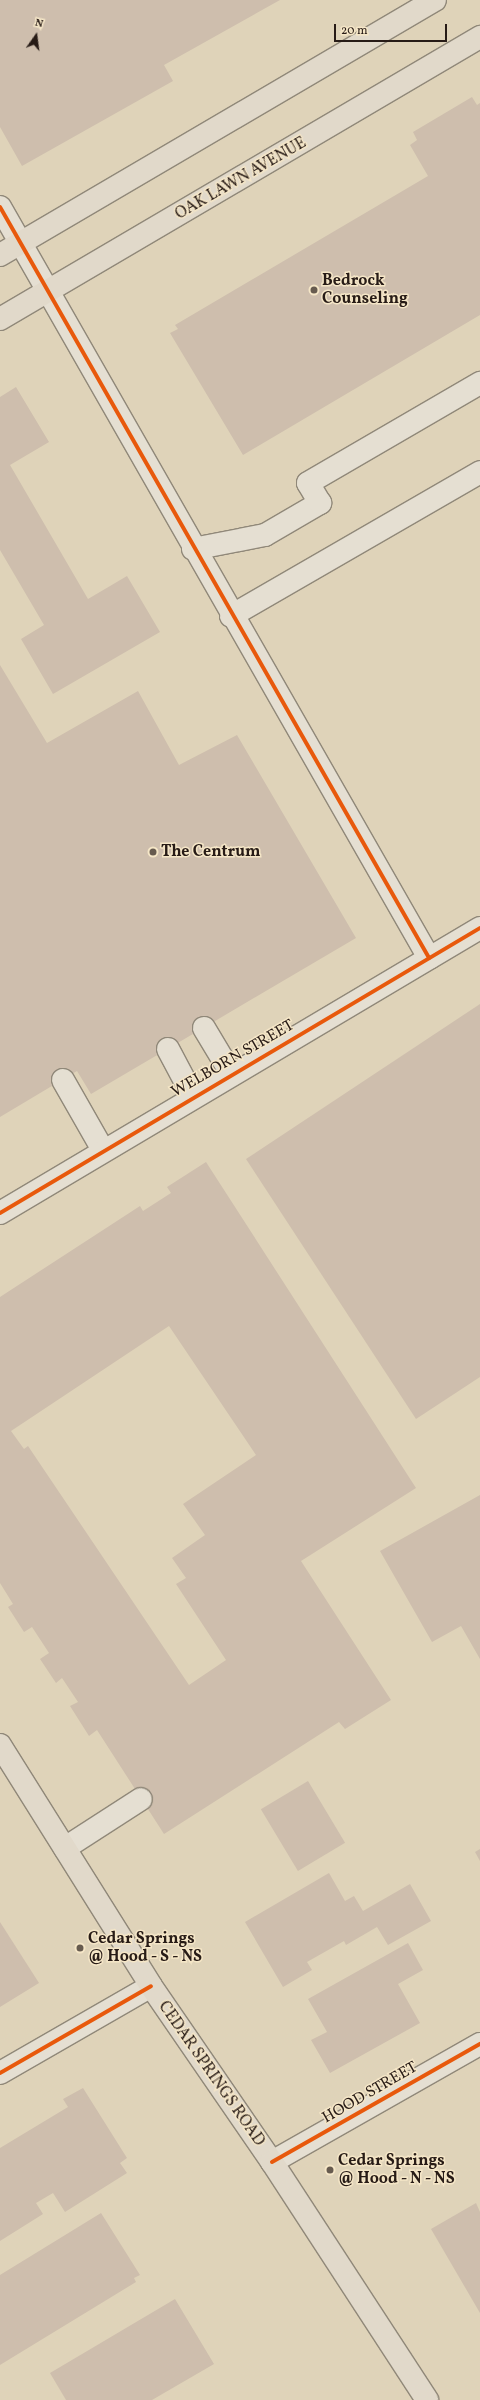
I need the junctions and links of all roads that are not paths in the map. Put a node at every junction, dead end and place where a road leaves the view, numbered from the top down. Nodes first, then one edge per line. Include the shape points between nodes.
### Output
1 (435, 0) edge
2 (480, 37) edge
3 (0, 207) edge
4 (21, 244) junction
5 (0, 255) edge
6 (46, 294) junction
7 (0, 319) edge
8 (480, 383) edge
9 (480, 472) edge
10 (193, 549) junction
11 (231, 616) junction
12 (480, 928) edge
13 (429, 958) junction
14 (204, 1028) dead end
15 (168, 1049) dead end
16 (231, 1073) junction
17 (63, 1080) dead end
18 (192, 1096) junction
19 (103, 1150) junction
20 (0, 1214) edge
21 (0, 1746) edge
22 (141, 1799) dead end
23 (65, 1848) junction
24 (150, 1986) junction
25 (480, 2044) edge
26 (0, 2073) edge
27 (272, 2162) junction
28 (427, 2400) edge

1 - 4 main road
2 - 6 main road, OAK LAWN AVENUE
3 - 4 street
4 - 5 main road
4 - 6 street
6 - 7 main road, OAK LAWN AVENUE
6 - 10 street
8 - 10 street via 308,483 320,503 272,531 257,539
9 - 11 street
10 - 11 street
11 - 13 street
12 - 13 street, WELBORN STREET
13 - 16 street, WELBORN STREET
14 - 16 street
15 - 18 street
16 - 18 street, WELBORN STREET
17 - 19 street
18 - 19 street, WELBORN STREET
19 - 20 street, WELBORN STREET
21 - 23 main road, CEDAR SPRINGS ROAD
22 - 23 street
23 - 24 main road, CEDAR SPRINGS ROAD
24 - 26 street
24 - 27 main road, CEDAR SPRINGS ROAD
25 - 27 street, HOOD STREET
27 - 28 main road, CEDAR SPRINGS ROAD

